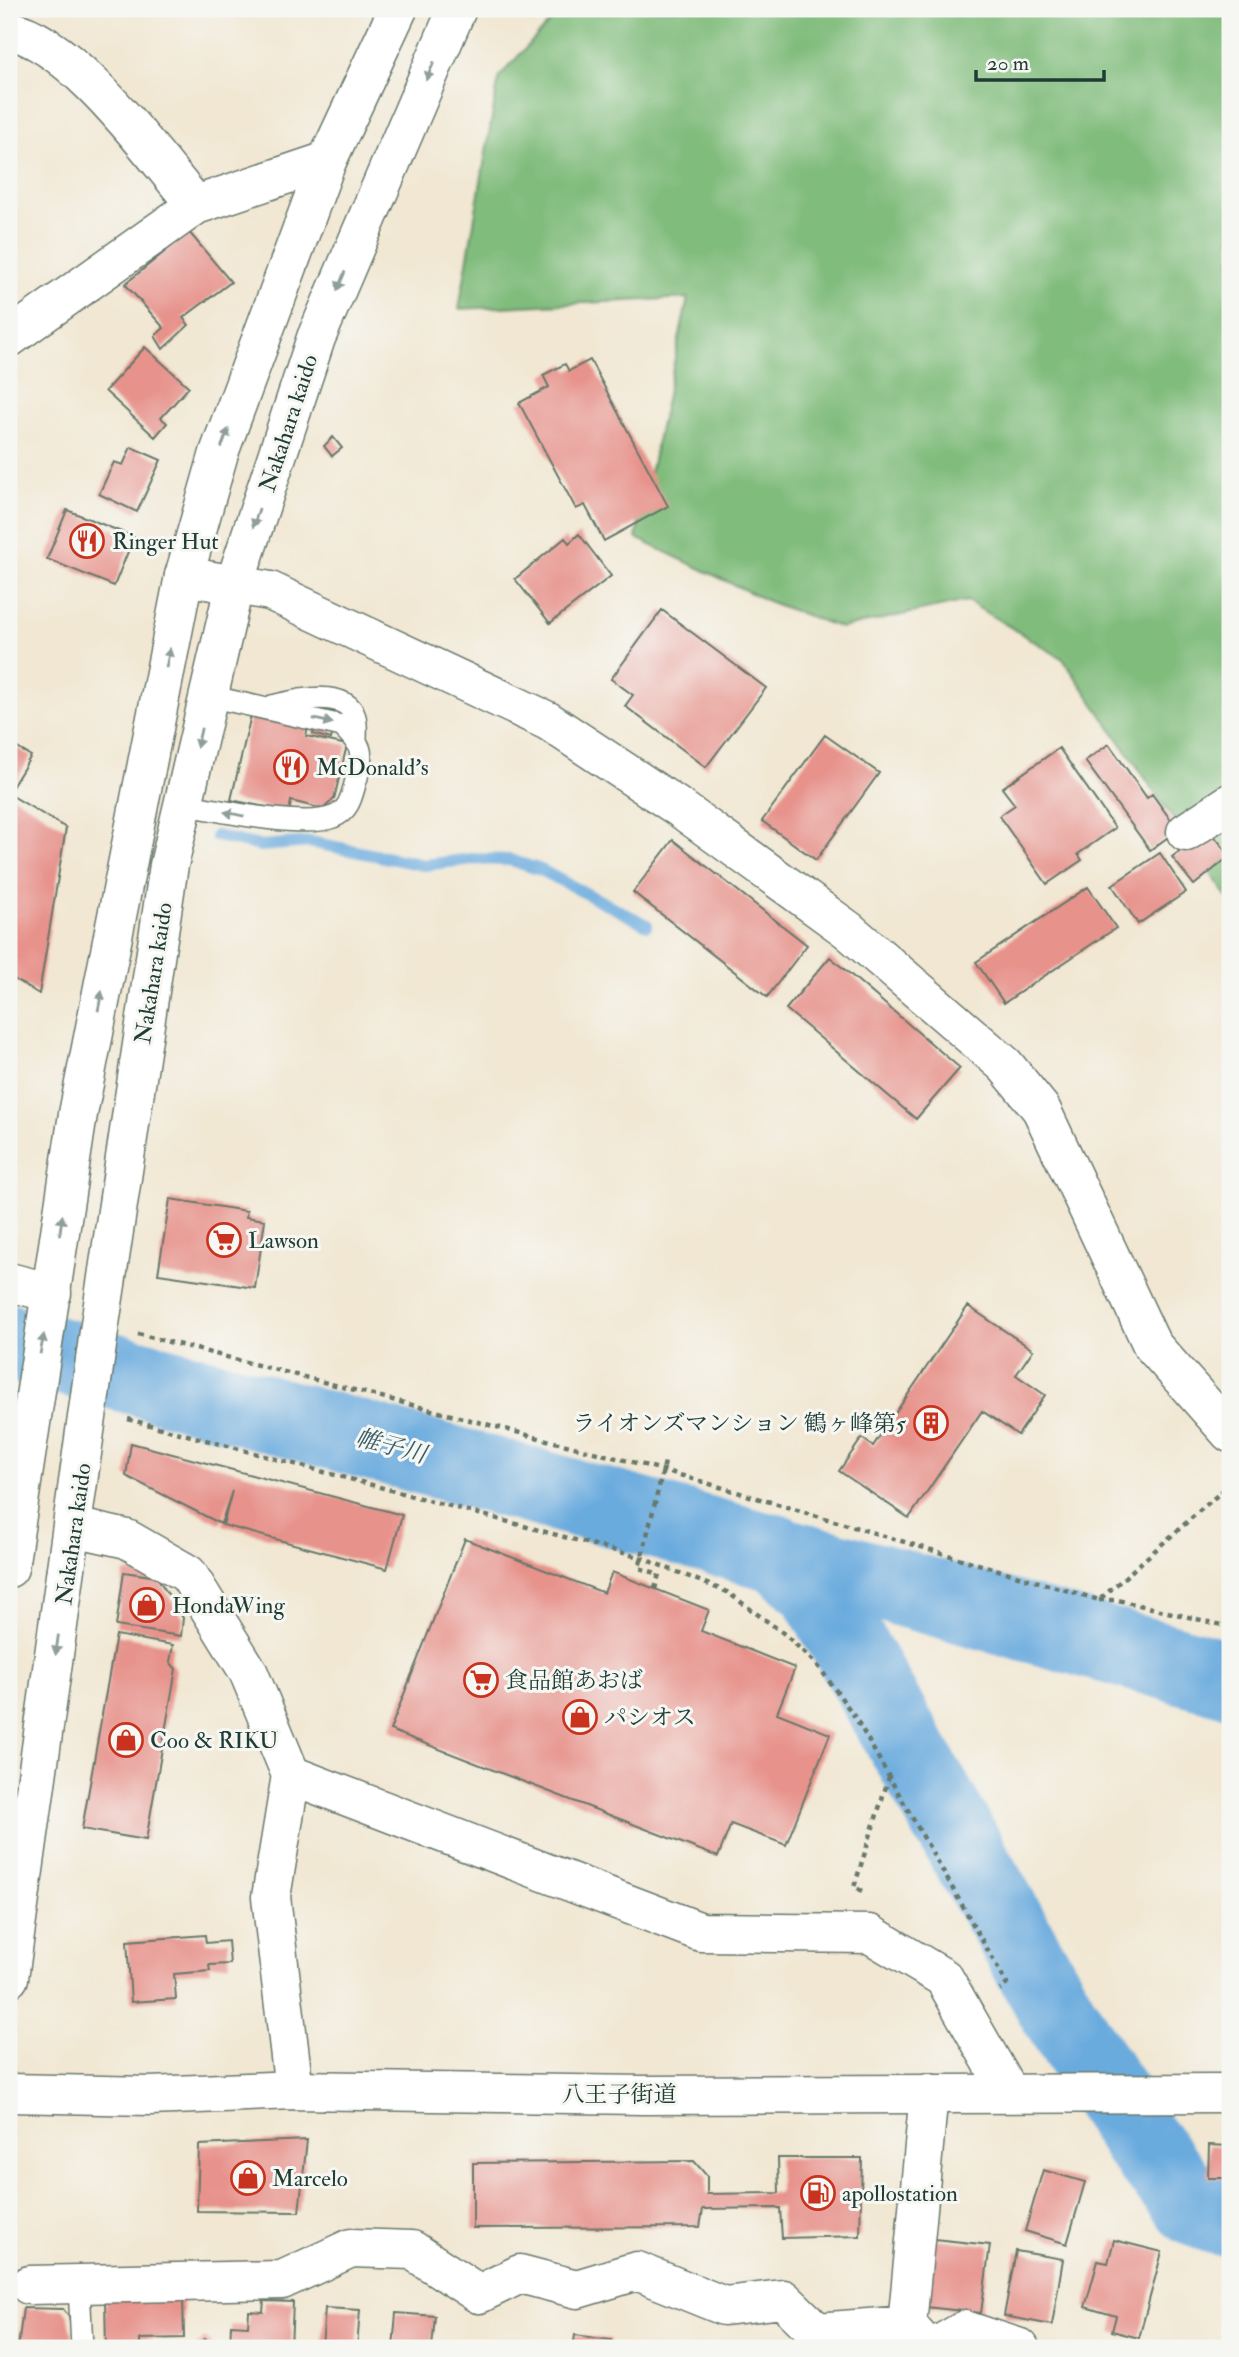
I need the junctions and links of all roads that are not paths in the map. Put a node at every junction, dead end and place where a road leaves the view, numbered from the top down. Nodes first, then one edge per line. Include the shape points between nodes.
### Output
1 (398, 9) edge
2 (457, 9) edge
3 (9, 30) edge
4 (327, 161) junction
5 (196, 205) junction
6 (9, 337) edge
7 (184, 576) junction
8 (235, 583) junction
9 (209, 695) junction
10 (1230, 803) edge
11 (183, 804) junction
12 (1186, 832) dead end
13 (9, 1282) edge
14 (51, 1293) junction
15 (1222, 1409) edge
16 (74, 1527) junction
17 (10, 1555) edge
18 (291, 1775) junction
19 (9, 1978) edge
20 (294, 2090) junction
21 (9, 2092) edge
22 (1022, 2092) junction
23 (929, 2093) junction
24 (1230, 2093) edge
25 (29, 2285) dead end
26 (79, 2285) junction
27 (923, 2341) edge
28 (82, 2348) edge
29 (1020, 2348) edge

1 - 4 main road, Nakahara kaido
2 -> 8 main road, Nakahara kaido via 316,338
3 - 5 main road via 24,33 56,52 113,107
4 - 5 main road
7 -> 4 main road, Nakahara kaido via 219,453
5 - 6 main road
7 - 8 main road
14 -> 7 main road, Nakahara kaido via 78,1114
8 - 9 main road, Nakahara kaido
8 - 15 main road via 270,591 548,721 681,809 848,930 1005,1065 1041,1109 1152,1345
9 -> 11 main road, Nakahara kaido
9 -> 11 lane via 342,726 363,754 349,805 333,817 252,817
10 - 12 main road
11 - 16 main road, Nakahara kaido via 169,865
13 - 14 main road
17 -> 14 main road, Nakahara kaido
16 - 18 main road via 128,1539 188,1574 248,1671
16 -> 19 main road, Nakahara kaido
18 - 20 main road via 271,1897
18 - 22 main road via 701,1932 870,1934 944,1978
20 - 21 main road, 八王子街道 via 150,2096
20 - 23 main road, 八王子街道
22 - 23 main road, 八王子街道
22 - 24 main road, 八王子街道
23 - 27 main road
25 - 26 main road
26 - 27 main road via 282,2280 351,2248 412,2250 479,2294 520,2274 577,2289 637,2271 724,2306 783,2299 817,2332
26 - 28 lane
27 - 29 main road via 965,2330

